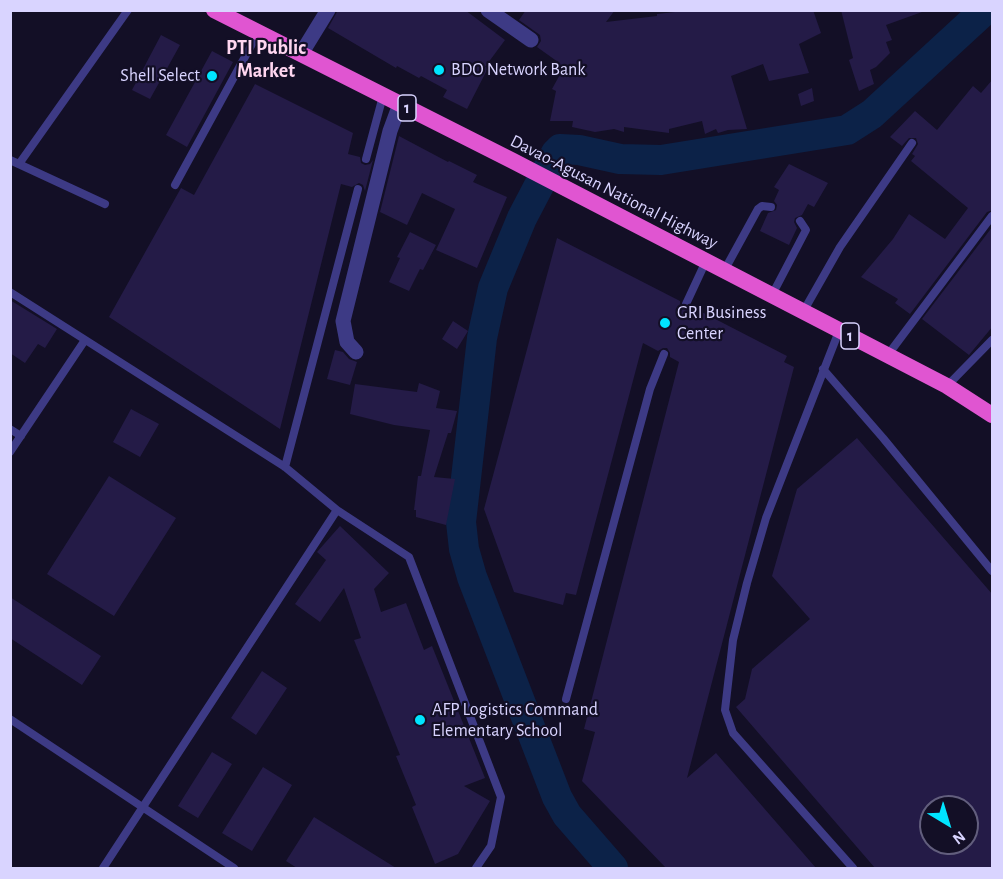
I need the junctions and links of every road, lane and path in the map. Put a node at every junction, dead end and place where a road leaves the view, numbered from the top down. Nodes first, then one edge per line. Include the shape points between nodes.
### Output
1 (128, 10) edge
2 (214, 10) edge
3 (328, 10) edge
4 (488, 10) edge
5 (258, 33) junction
6 (531, 40) dead end
7 (301, 54) junction
8 (383, 96) junction
9 (400, 104) junction
10 (912, 143) dead end
11 (366, 159) dead end
12 (15, 162) edge
13 (175, 185) dead end
14 (358, 189) dead end
15 (105, 204) dead end
16 (771, 207) dead end
17 (993, 216) edge
18 (800, 221) dead end
19 (706, 261) junction
20 (724, 271) junction
21 (10, 292) edge
22 (772, 296) junction
23 (686, 304) dead end
24 (803, 312) junction
25 (839, 331) junction
26 (85, 340) junction
27 (993, 340) edge
28 (356, 352) dead end
29 (664, 354) dead end
30 (887, 356) junction
31 (823, 369) junction
32 (948, 386) junction
33 (993, 415) edge
34 (10, 429) edge
35 (21, 436) junction
36 (10, 452) edge
37 (285, 467) junction
38 (338, 510) junction
39 (993, 571) edge
40 (567, 699) dead end
41 (10, 719) edge
42 (143, 808) junction
43 (103, 868) edge
44 (234, 868) edge
45 (476, 868) edge
46 (853, 868) edge

1 - 12 lane
2 - 5 highway, Davao-Agusan National Highway / 1
3 - 7 street
4 - 6 street
5 - 7 highway, Davao-Agusan National Highway / 1
5 - 13 lane
7 - 8 highway, Davao-Agusan National Highway / 1
8 - 9 highway, Davao-Agusan National Highway / 1
8 - 11 lane
9 - 19 highway, Davao-Agusan National Highway / 1
9 - 28 street via 343,321 347,342
10 - 24 lane via 840,247
12 - 15 lane
14 - 37 lane
16 - 20 lane via 758,209
17 - 30 lane
18 - 22 lane via 806,230
19 - 20 highway, Davao-Agusan National Highway / 1
19 - 23 lane
20 - 22 highway, Davao-Agusan National Highway / 1
21 - 26 lane
22 - 24 highway, Davao-Agusan National Highway / 1
24 - 25 highway, Davao-Agusan National Highway / 1
25 - 30 highway, Davao-Agusan National Highway / 1
25 - 31 lane
26 - 35 lane
26 - 37 lane
27 - 32 lane
29 - 40 lane via 650,389
30 - 32 highway, Davao-Agusan National Highway / 1
31 - 39 lane
31 - 46 lane via 766,518 747,583 734,640 725,710 733,732
32 - 33 highway, Davao-Agusan National Highway / 1
34 - 35 lane
35 - 36 lane
37 - 38 lane
38 - 42 lane
38 - 45 lane via 409,557 430,611 501,797 491,846
41 - 42 lane
42 - 43 lane
42 - 44 lane

